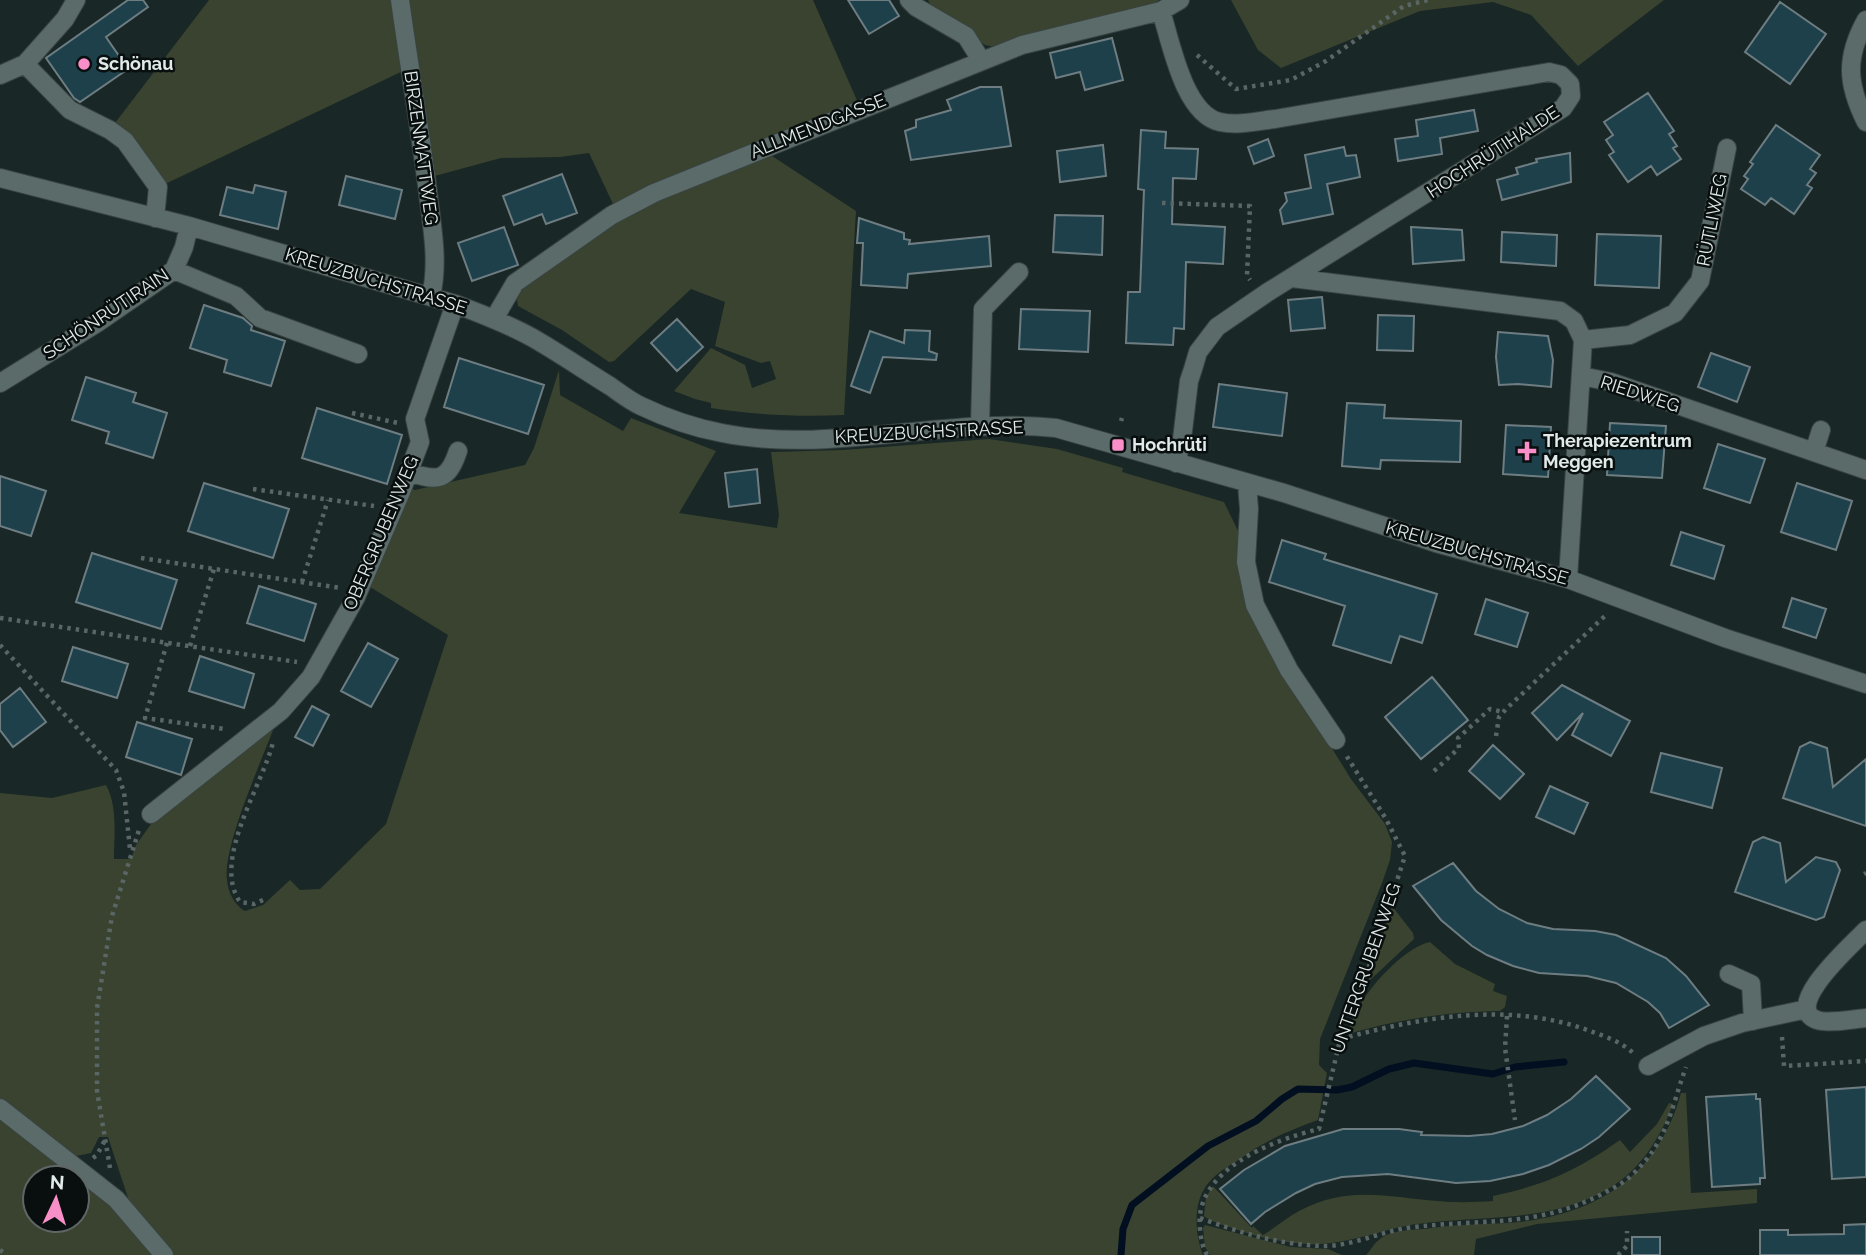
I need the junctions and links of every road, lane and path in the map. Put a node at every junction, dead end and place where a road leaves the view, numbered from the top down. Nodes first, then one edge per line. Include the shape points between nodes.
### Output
1 (76, 0) edge
2 (400, 0) edge
3 (909, 0) edge
4 (1180, 0) edge
5 (1428, 0) edge
6 (1161, 11) junction
7 (1866, 20) edge
8 (1190, 47) dead end
9 (981, 60) junction
10 (25, 64) junction
11 (0, 75) edge
12 (1866, 122) edge
13 (1727, 148) dead end
14 (0, 178) edge
15 (1162, 203) dead end
16 (155, 218) junction
17 (189, 226) junction
18 (174, 270) junction
19 (1019, 272) dead end
20 (1293, 278) junction
21 (1252, 284) dead end
22 (431, 296) junction
23 (455, 304) junction
24 (494, 319) junction
25 (1583, 340) junction
26 (358, 354) dead end
27 (1581, 376) junction
28 (0, 383) edge
29 (352, 413) dead end
30 (415, 419) junction
31 (980, 425) junction
32 (1821, 430) dead end
33 (458, 451) dead end
34 (1814, 452) junction
35 (1176, 463) junction
36 (1866, 470) edge
37 (409, 472) junction
38 (1247, 484) junction
39 (253, 489) dead end
40 (328, 500) junction
41 (394, 509) junction
42 (141, 558) dead end
43 (214, 569) junction
44 (1568, 579) junction
45 (302, 582) junction
46 (359, 591) junction
47 (1610, 611) dead end
48 (0, 618) edge
49 (167, 643) junction
50 (0, 645) edge
51 (190, 646) junction
52 (318, 665) junction
53 (1866, 684) edge
54 (281, 711) junction
55 (1503, 712) junction
56 (252, 733) junction
57 (1496, 736) dead end
58 (1336, 740) joint
59 (1434, 771) dead end
60 (151, 814) joint
61 (130, 853) junction
62 (262, 900) dead end
63 (1866, 930) edge
64 (1729, 974) dead end
65 (1807, 1009) junction
66 (1507, 1016) junction
67 (1866, 1018) edge
68 (1753, 1021) junction
69 (1782, 1038) dead end
70 (1340, 1040) junction
71 (1696, 1040) junction
72 (1866, 1061) edge
73 (1648, 1066) joint
74 (0, 1108) edge
75 (1515, 1120) dead end
76 (116, 1199) junction
77 (1199, 1218) junction
78 (1627, 1231) dead end
79 (0, 1251) edge
80 (7, 1255) edge
81 (164, 1255) edge
82 (1207, 1255) edge
83 (1618, 1255) edge

1 - 10 street
2 - 22 street, BIRZENMATTWEG via 431,219 436,275
3 - 9 street via 966,36
4 - 6 street, ALLMENDGASSE
5 - 8 path via 1404,6 1291,80 1236,89
6 - 9 street, ALLMENDGASSE via 1022,45
6 - 20 street, HOCHRÜTIHALDE via 1188,94 1202,113 1219,122 1275,119 1549,72 1570,84 1571,96 1563,108
7 - 12 street via 1849,62 1858,107
9 - 24 street, ALLMENDGASSE via 654,192 612,215 514,283
10 - 11 street
10 - 16 street via 70,110 125,141 158,187
13 - 25 street, RÜTLIWEG via 1700,281 1675,313 1630,335
14 - 16 street, KREUZBUCHSTRASSE
15 - 21 path via 1250,206 1247,275
16 - 17 street, KREUZBUCHSTRASSE
17 - 18 street, SCHÖNRÜTIRAIN
17 - 22 street, KREUZBUCHSTRASSE
18 - 26 street via 236,296 260,318
18 - 28 street, SCHÖNRÜTIRAIN
19 - 31 street via 984,309
20 - 25 street via 1560,310 1574,321
20 - 35 street, HOCHRÜTIHALDE via 1217,327 1198,352
22 - 23 street, KREUZBUCHSTRASSE
23 - 24 street, KREUZBUCHSTRASSE
23 - 30 street, OBERGRUBENWEG
24 - 31 street, KREUZBUCHSTRASSE via 640,405 722,433 810,439
25 - 27 street, RIEDWEG
27 - 34 street, RIEDWEG via 1611,382
27 - 44 street
29 - 30 path via 403,424
30 - 37 street, OBERGRUBENWEG via 420,442
31 - 35 street, KREUZBUCHSTRASSE via 1056,428
32 - 34 street
33 - 37 street via 453,467 443,477 425,478
34 - 36 street, RIEDWEG
35 - 38 street, KREUZBUCHSTRASSE
37 - 41 street, OBERGRUBENWEG
38 - 44 street, KREUZBUCHSTRASSE
38 - 58 street via 1246,562 1255,606 1289,670
39 - 40 path
40 - 41 path
40 - 45 path
41 - 46 street, OBERGRUBENWEG
42 - 43 path
43 - 45 path
43 - 51 path
44 - 53 street, KREUZBUCHSTRASSE
45 - 46 path
46 - 52 street, OBERGRUBENWEG
47 - 55 path
48 - 49 path
49 - 51 path
49 - 56 path via 145,718
50 - 61 path via 116,770 124,792
51 - 52 path
52 - 54 street, OBERGRUBENWEG
54 - 56 street, OBERGRUBENWEG
54 - 62 path via 231,870 240,902
55 - 57 path
55 - 59 path via 1490,709 1458,738 1459,748
56 - 60 street, OBERGRUBENWEG
58 - 70 path, UNTERGRUBENWEG via 1405,856
60 - 61 path via 136,833
61 - 76 path via 112,916 96,1019 97,1091
63 - 65 street via 1818,980
64 - 68 street via 1751,984
65 - 67 street via 1818,1021
65 - 68 street
66 - 70 path via 1439,1018
66 - 73 path via 1574,1025 1629,1049
66 - 75 path via 1505,1048
68 - 71 street
69 - 72 path via 1784,1066
70 - 77 path, UNTERGRUBENWEG via 1319,1129 1268,1144 1239,1163 1213,1183 1203,1198
71 - 73 street
71 - 77 path via 1666,1129 1640,1166 1619,1185 1564,1211 1519,1220 1404,1228 1328,1246 1289,1244
74 - 76 street
76 - 81 street
77 - 82 path
78 - 83 path via 1627,1246
79 - 80 path

